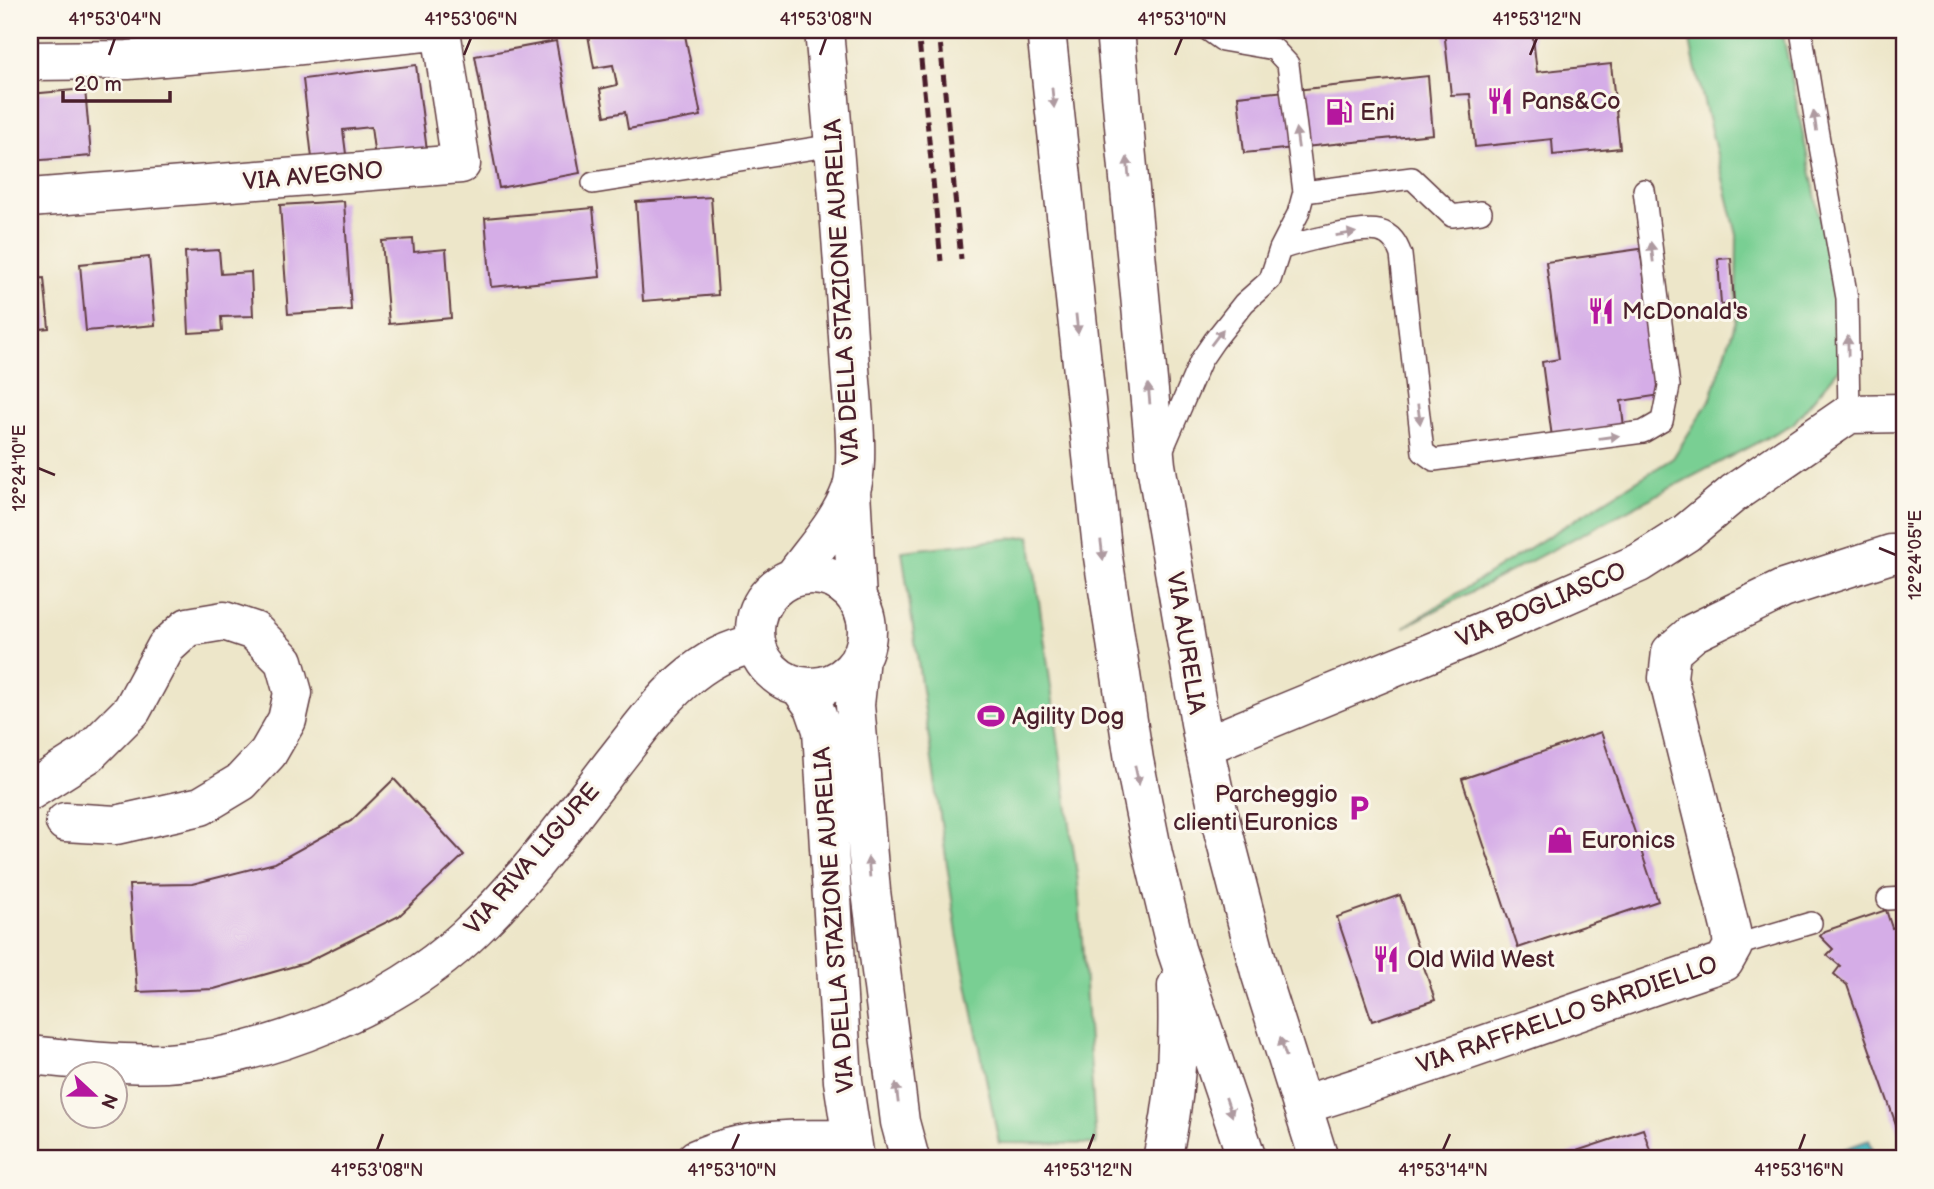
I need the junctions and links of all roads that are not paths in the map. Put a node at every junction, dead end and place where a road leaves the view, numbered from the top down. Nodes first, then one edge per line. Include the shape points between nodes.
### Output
1 (442, 30) edge
2 (824, 30) edge
3 (1046, 30) edge
4 (1115, 30) edge
5 (1208, 30) edge
6 (1801, 30) edge
7 (30, 61) edge
8 (834, 145) junction
9 (593, 183) dead end
10 (1644, 190) dead end
11 (1304, 192) junction
12 (30, 198) edge
13 (1480, 212) dead end
14 (1280, 248) junction
15 (1904, 413) edge
16 (1849, 414) junction
17 (1156, 465) junction
18 (851, 489) junction
19 (1904, 554) edge
20 (793, 578) junction
21 (857, 600) junction
22 (756, 644) junction
23 (860, 657) junction
24 (799, 686) junction
25 (1204, 746) junction
26 (30, 791) edge
27 (65, 821) dead end
28 (1811, 923) dead end
29 (1733, 946) junction
30 (1176, 949) junction
31 (30, 1055) edge
32 (1302, 1105) junction
33 (853, 1149) edge
34 (696, 1159) edge
35 (910, 1159) edge
36 (1162, 1159) edge
37 (1247, 1159) edge
38 (1319, 1159) edge

1 - 7 main road via 128,60
1 - 12 main road, VIA AVEGNO via 461,164
2 - 8 main road, VIA DELLA STAZIONE AURELIA
3 -> 30 main road via 1102,557 1134,760
17 -> 4 main road, VIA AURELIA
11 -> 5 lane via 1287,64 1274,49 1222,40
16 -> 6 lane via 1847,298
8 - 9 lane
8 - 18 main road, VIA DELLA STAZIONE AURELIA via 854,429
14 -> 10 lane via 1379,231 1397,244 1423,452 1434,460 1643,432 1662,421 1669,386
11 - 13 lane via 1412,178 1452,216
11 - 14 lane
17 -> 14 lane via 1201,360 1244,303 1270,280
15 - 16 main road
16 - 25 main road, VIA BOGLIASCO via 1639,563
17 - 25 main road, VIA AURELIA
18 - 20 main road, VIA DELLA STAZIONE AURELIA via 828,532
18 - 21 main road
19 - 29 main road, VIA RAFFAELLO SARDIELLO via 1891,554 1783,589 1693,633 1671,652 1668,678
20 - 21 main road via 827,577 845,586
20 - 22 main road via 772,590 761,605 755,624
21 - 23 main road via 866,618 867,637
22 - 24 main road via 771,671
22 - 31 main road, VIA RIVA LIGURE via 714,658 684,678 498,906 431,966 399,986 305,1032 222,1056 111,1063
23 - 24 main road via 844,677 829,685
35 -> 23 main road via 900,1122 871,891 855,705
24 - 33 main road, VIA DELLA STAZIONE AURELIA via 814,707 822,730 844,1081
32 -> 25 main road, VIA AURELIA via 1260,972
26 - 27 main road via 88,754 132,710 166,647 188,627 224,621 254,631 284,661 293,693 287,720 268,752 241,782 201,806 116,825
28 - 29 lane
29 - 32 main road, VIA RAFFAELLO SARDIELLO via 1724,962
30 - 36 main road via 1177,1064
30 -> 37 main road
32 - 38 main road, VIA AURELIA
33 - 34 main road via 765,1142 741,1144

